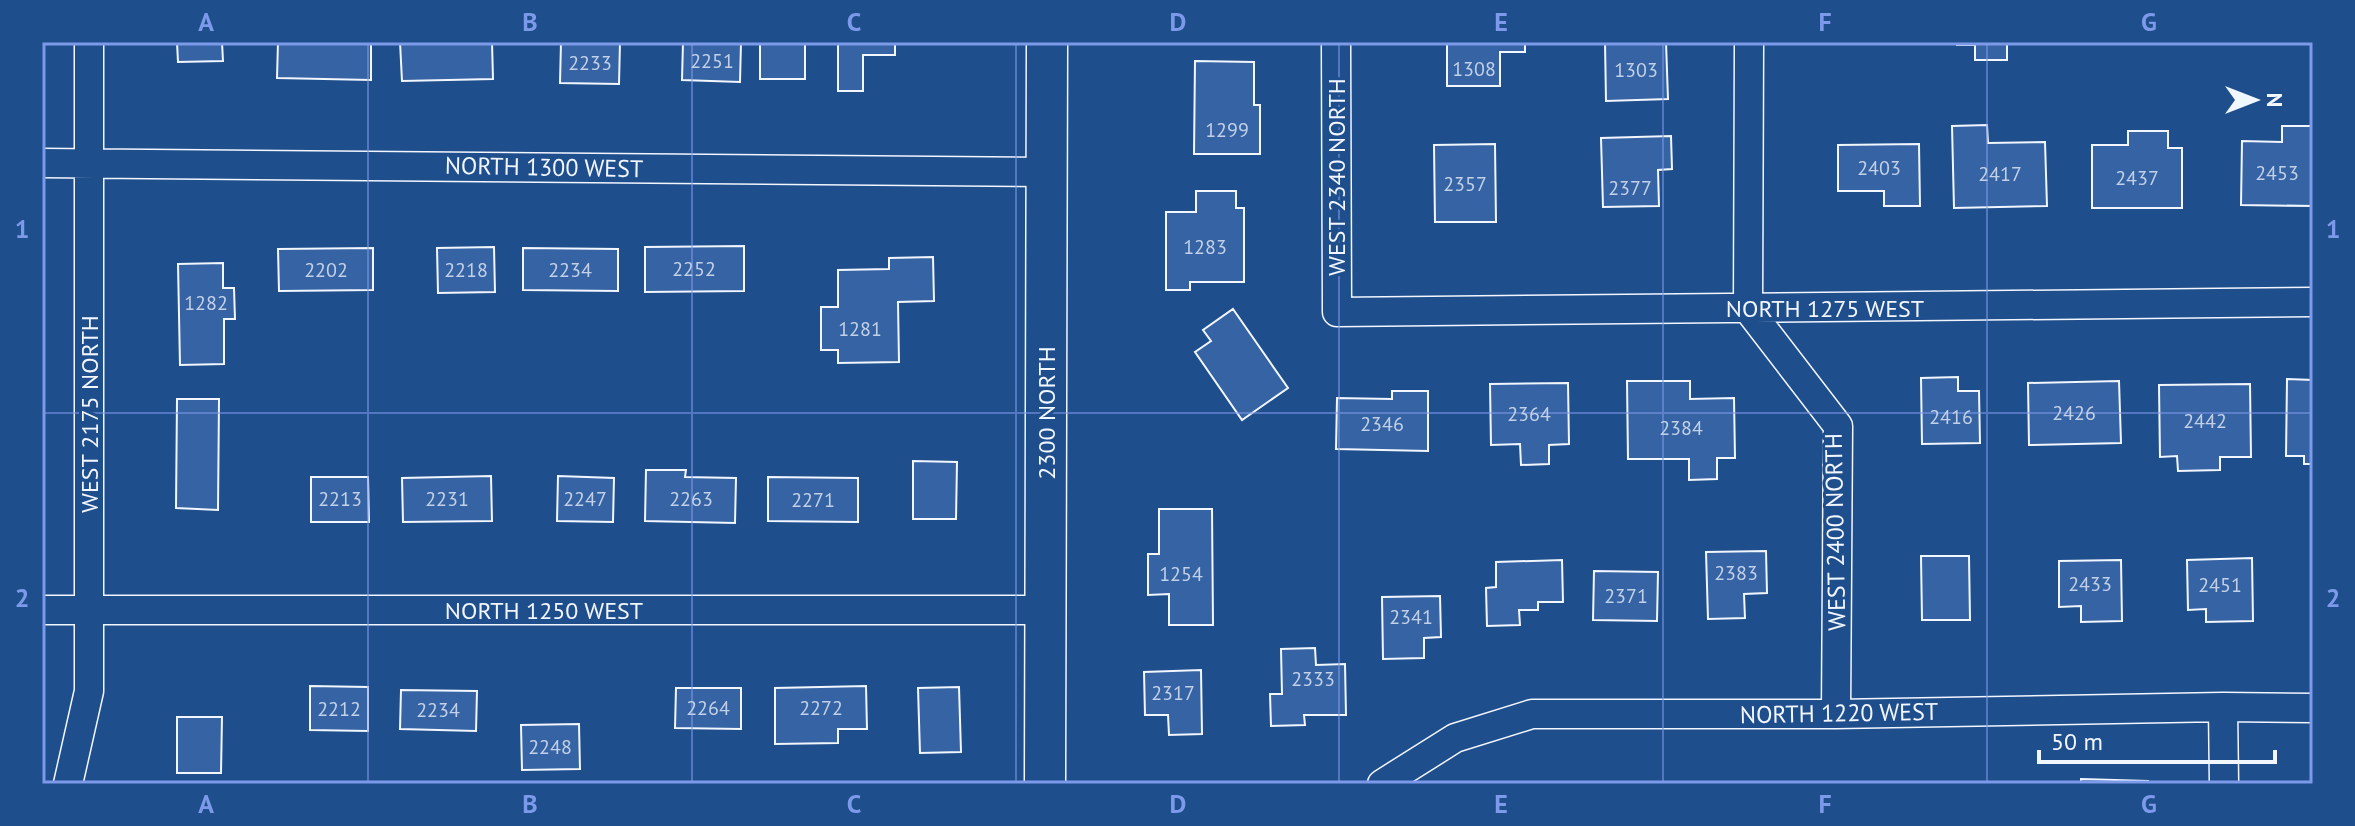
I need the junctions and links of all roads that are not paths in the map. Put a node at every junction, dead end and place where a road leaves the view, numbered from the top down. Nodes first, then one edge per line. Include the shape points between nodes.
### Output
1 (89, 42) edge
2 (1047, 42) edge
3 (1336, 42) edge
4 (1749, 42) edge
5 (89, 162) junction
6 (42, 163) edge
7 (1047, 172) junction
8 (2313, 302) edge
9 (1748, 309) junction
10 (1337, 312) joint
11 (42, 610) edge
12 (89, 610) junction
13 (1046, 610) junction
14 (2223, 707) junction
15 (2313, 708) edge
16 (1836, 714) junction
17 (68, 784) edge
18 (1045, 784) edge
19 (1383, 784) edge
20 (2224, 784) edge

1 - 5 street, WEST 2175 NORTH
2 - 7 street, 2300 NORTH
3 - 10 street, WEST 2340 NORTH
4 - 9 street
5 - 6 street, NORTH 1300 WEST
5 - 7 street, NORTH 1300 WEST
5 - 12 street, WEST 2175 NORTH
7 - 13 street, 2300 NORTH
8 - 9 street, NORTH 1275 WEST
9 - 10 street, NORTH 1275 WEST
9 - 16 street, WEST 2400 NORTH via 1838,426
11 - 12 street, NORTH 1250 WEST
12 - 13 street, NORTH 1250 WEST
12 - 17 street, WEST 2175 NORTH via 89,691
13 - 18 street, 2300 NORTH
14 - 15 street, NORTH 1220 WEST
14 - 16 street, NORTH 1220 WEST
14 - 20 street
16 - 19 street, NORTH 1220 WEST via 1532,714 1455,738

